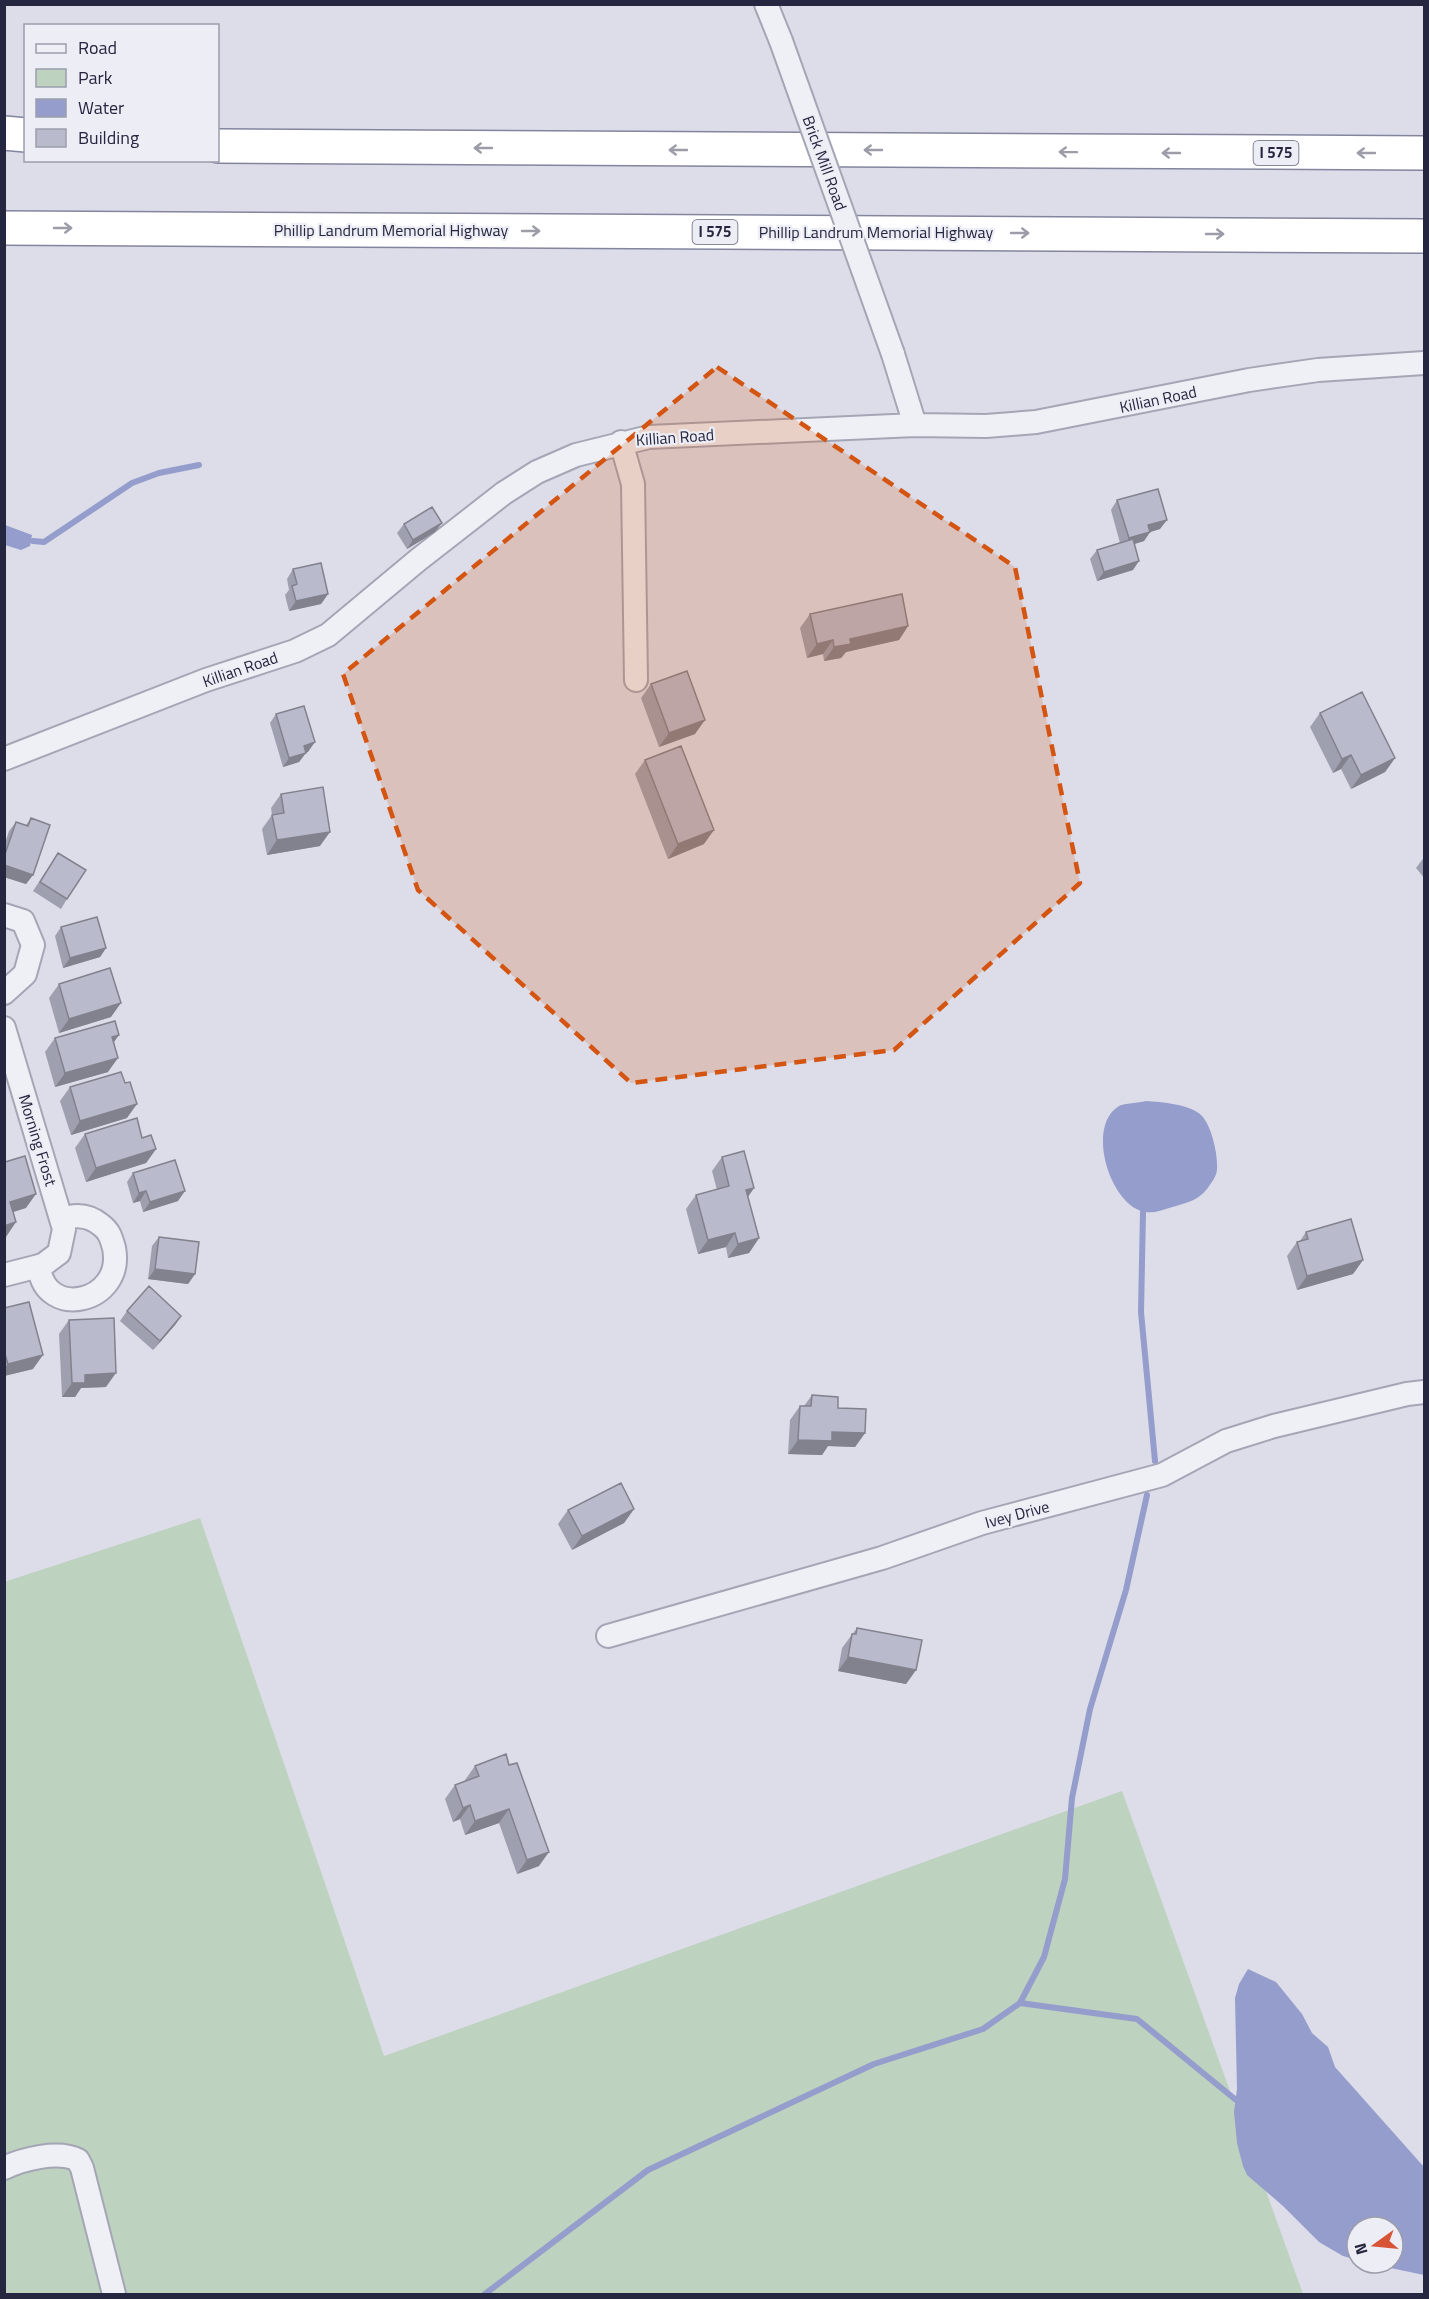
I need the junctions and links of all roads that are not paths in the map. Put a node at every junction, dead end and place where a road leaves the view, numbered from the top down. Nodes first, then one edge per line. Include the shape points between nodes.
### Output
1 (766, 4) edge
2 (4, 133) edge
3 (24, 135) edge
4 (4, 145) edge
5 (24, 145) edge
6 (219, 146) edge
7 (1425, 153) edge
8 (4, 228) edge
9 (1425, 236) edge
10 (1425, 363) edge
11 (915, 425) junction
12 (621, 442) junction
13 (636, 680) dead end
14 (4, 759) edge
15 (4, 915) edge
16 (4, 993) edge
17 (4, 1028) edge
18 (62, 1220) junction
19 (39, 1266) junction
20 (4, 1275) edge
21 (1425, 1392) edge
22 (608, 1636) dead end
23 (4, 2168) edge
24 (114, 2295) edge

1 - 11 street, Brick Mill Road, bridge
2 - 3 highway
4 - 5 highway
7 -> 6 highway, I 575
8 -> 9 highway, Phillip Landrum Memorial Highway / I 575
10 - 11 street, Killian Road via 1329,369 1249,380 1036,422
11 - 12 street, Killian Road via 649,437
12 - 13 street via 633,483
12 - 14 street, Killian Road via 576,455 529,477 418,560 328,635 295,651 206,680
15 - 16 street via 23,921 33,945 25,974
17 - 18 street, Morning Frost
18 - 19 street, Morning Frost via 59,1253
18 - 19 street via 72,1215 83,1216 109,1231 116,1261 111,1281 97,1293 67,1299 50,1294 40,1281
19 - 20 street
21 - 22 street, Ivey Drive via 1264,1429 1226,1441 1162,1475 982,1523 882,1558
23 - 24 street via 59,2156 78,2160

